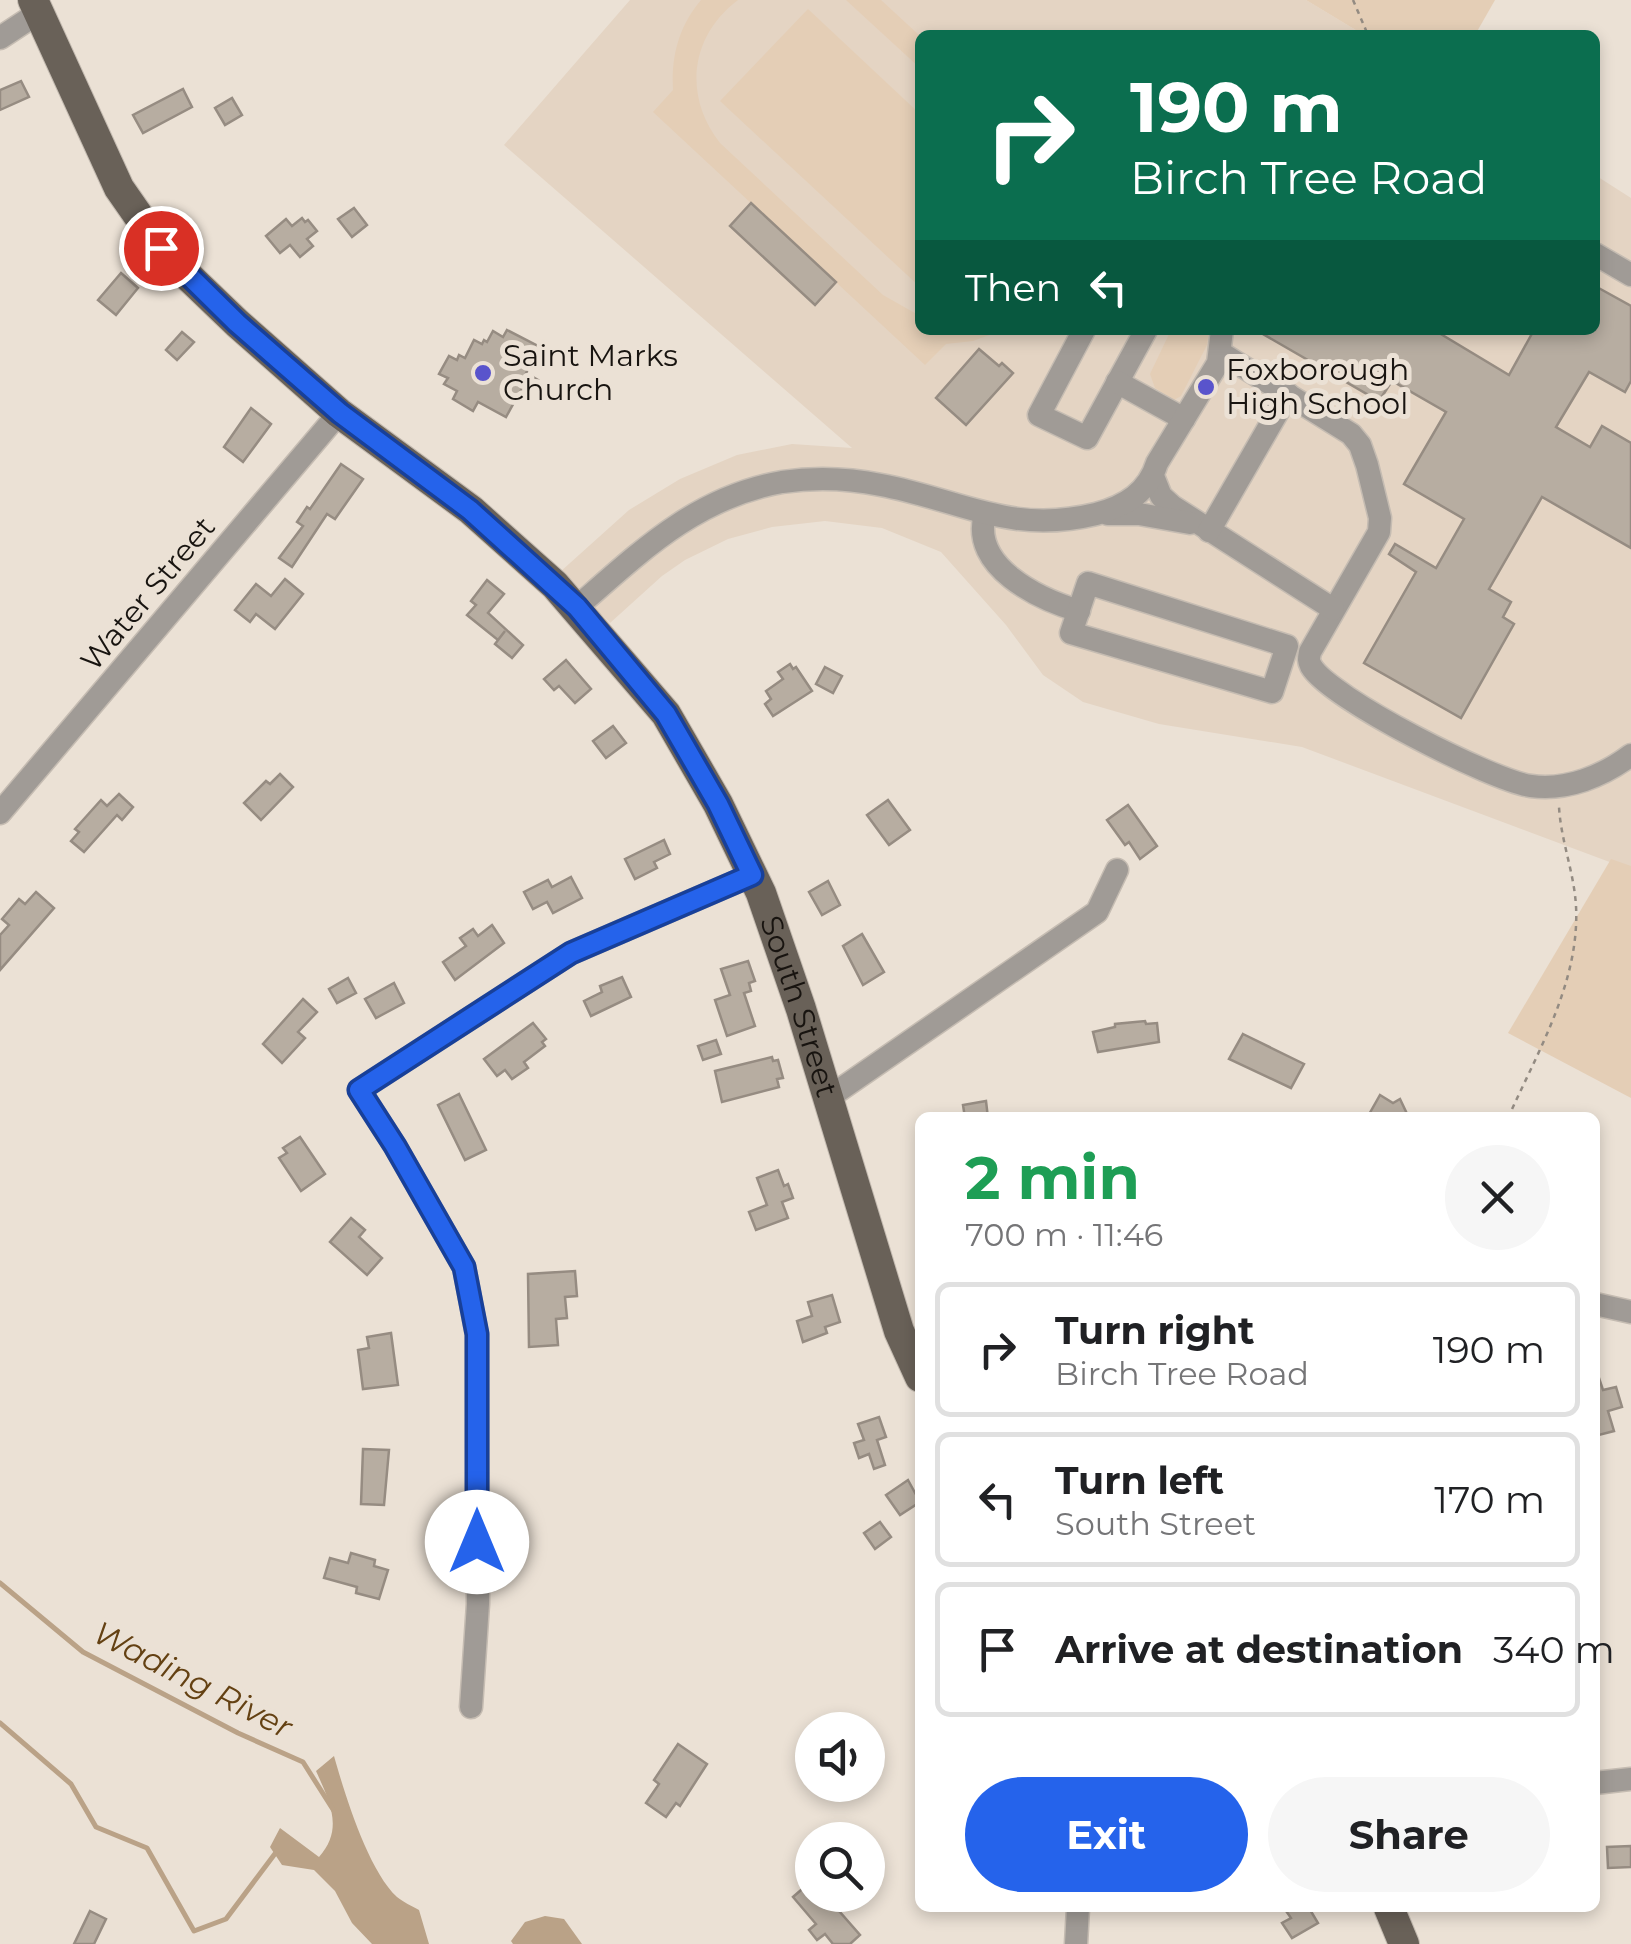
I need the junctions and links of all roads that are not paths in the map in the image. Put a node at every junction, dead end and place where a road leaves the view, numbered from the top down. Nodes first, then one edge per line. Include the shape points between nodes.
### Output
1 (36, 6) edge
2 (0, 38) edge
3 (1600, 257) edge
4 (1631, 275) edge
5 (1081, 335) edge
6 (1143, 335) edge
7 (1222, 341) edge
8 (1117, 382) junction
9 (1288, 394) junction
10 (340, 413) junction
11 (1184, 419) junction
12 (1153, 476) junction
13 (985, 514) junction
14 (1095, 514) junction
15 (1204, 528) junction
16 (577, 607) junction
17 (1333, 609) junction
18 (1079, 611) junction
19 (1309, 662) junction
20 (1280, 669) junction
21 (1631, 755) edge
22 (0, 813) edge
23 (1117, 870) dead end
24 (752, 875) junction
25 (828, 1098) junction
26 (1600, 1305) edge
27 (1631, 1312) edge
28 (915, 1367) edge
29 (471, 1707) dead end
30 (1631, 1779) edge
31 (1600, 1782) edge
32 (1078, 1912) edge
33 (1390, 1912) edge
34 (1076, 1944) edge
35 (1404, 1944) edge

1 - 2 street
1 - 10 main road, South Street via 119,188 165,254
3 - 4 street
5 - 8 street via 1039,415 1086,438
6 - 8 street
7 - 9 street
7 - 11 street
8 - 11 street
9 - 15 street
9 - 17 street via 1356,439 1377,501 1377,539
10 - 16 main road, South Street via 470,510
10 - 22 street, Water Street
11 - 12 street
12 - 14 street via 1126,503
12 - 15 street via 1161,496
13 - 14 street via 1046,522
13 - 16 street via 834,478 752,488 669,528
13 - 18 street via 983,534 1012,579 1031,594
14 - 15 street via 1139,514
15 - 17 street
16 - 24 main road, South Street via 666,714
17 - 19 street
18 - 20 street via 1071,634 1272,692
18 - 20 street via 1088,583 1286,646
19 - 20 street
19 - 21 street via 1356,702 1462,760 1524,785 1593,777
23 - 25 street via 1097,912
24 - 25 main road, South Street
24 - 29 street via 571,953 359,1090 464,1267 477,1334 478,1604
25 - 28 main road, South Street via 898,1331
26 - 27 street
30 - 31 street
32 - 34 street
33 - 35 main road

